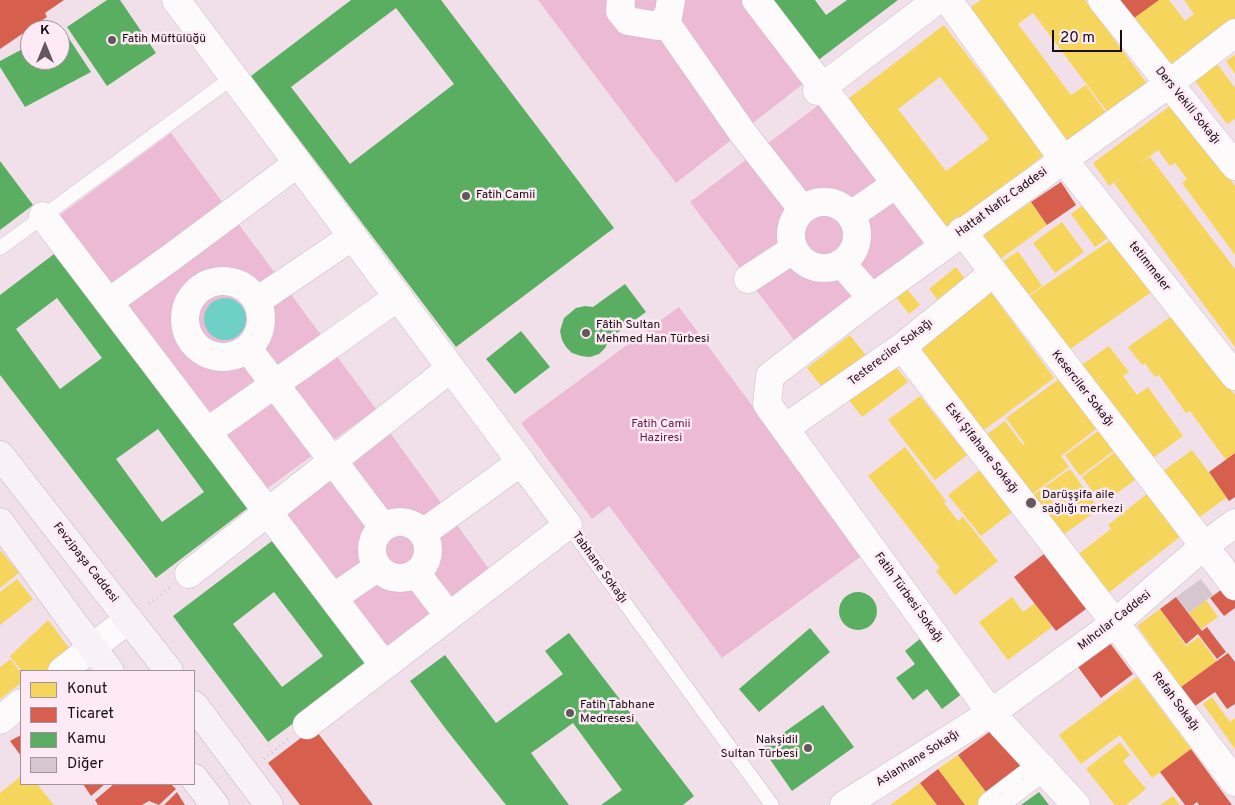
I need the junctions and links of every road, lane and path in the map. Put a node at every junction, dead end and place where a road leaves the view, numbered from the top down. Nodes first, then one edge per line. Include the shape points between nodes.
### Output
1 (176, 0) edge
2 (621, 0) edge
3 (756, 0) edge
4 (1102, 0) edge
5 (951, 2) edge
6 (667, 10) edge
7 (1235, 33) edge
8 (233, 76) junction
9 (1170, 83) junction
10 (820, 89) junction
11 (1063, 159) junction
12 (298, 162) junction
13 (1235, 166) edge
14 (896, 184) junction
15 (802, 209) junction
16 (851, 215) junction
17 (43, 216) junction
18 (353, 236) junction
19 (952, 238) junction
20 (0, 248) edge
21 (794, 249) junction
22 (173, 256) junction
23 (841, 263) junction
24 (993, 273) junction
25 (748, 279) dead end
26 (201, 289) junction
27 (398, 297) junction
28 (872, 298) junction
29 (257, 301) junction
30 (108, 302) junction
31 (190, 338) junction
32 (902, 347) junction
33 (248, 348) junction
34 (154, 361) junction
35 (451, 368) junction
36 (770, 376) joint
37 (1235, 376) edge
38 (275, 385) junction
39 (785, 428) junction
40 (207, 432) junction
41 (0, 455) edge
42 (332, 461) junction
43 (521, 462) junction
44 (268, 512) junction
45 (0, 522) edge
46 (1235, 523) edge
47 (568, 525) junction
48 (383, 527) junction
49 (422, 533) junction
50 (1204, 546) junction
51 (378, 567) junction
52 (416, 573) junction
53 (189, 574) dead end
54 (1235, 586) edge
55 (333, 598) junction
56 (449, 616) junction
57 (129, 619) junction
58 (1115, 623) junction
59 (92, 648) junction
60 (384, 666) junction
61 (63, 670) edge
62 (109, 670) edge
63 (167, 670) edge
64 (20, 704) edge
65 (195, 705) edge
66 (991, 713) junction
67 (0, 720) edge
68 (306, 725) joint
69 (1042, 767) junction
70 (245, 772) junction
71 (195, 779) edge
72 (1235, 782) edge
73 (215, 805) edge
74 (269, 805) edge
75 (772, 805) edge
76 (844, 805) edge
77 (992, 805) edge
78 (1076, 805) edge

1 - 8 street
2 - 6 street via 620,11 628,21 658,26
3 - 10 street, Keserciler Sokağı
4 - 9 street, Ders Vekili Sokağı
5 - 10 street
5 - 11 street, tetimmeler
6 - 15 street via 742,132
7 - 9 street, Hattat Nafiz Caddesi
8 - 12 street
8 - 17 lane
9 - 11 street, Hattat Nafiz Caddesi
9 - 13 street, Ders Vekili Sokağı
10 - 14 street, Keserciler Sokağı
11 - 19 street, Hattat Nafiz Caddesi
11 - 37 street, tetimmeler
12 - 18 street
12 - 22 street
14 - 16 street
14 - 19 street, Keserciler Sokağı
15 - 16 street via 822,202 833,203
15 - 21 street via 791,228
16 - 23 street via 856,225 856,242
17 - 20 lane
17 - 30 street
18 - 27 street
18 - 29 street
19 - 24 street, Keserciler Sokağı
19 - 28 street, Hattat Nafiz Caddesi
21 - 23 street via 805,261 819,268
21 - 25 street
22 - 26 street
22 - 30 street
23 - 28 street
24 - 32 street, Testereciler Sokağı
24 - 50 street, Keserciler Sokağı
26 - 29 street via 225,281 238,284
26 - 31 street via 193,296 185,317
27 - 35 street
27 - 38 street
28 - 36 street, Hattat Nafiz Caddesi
29 - 33 street via 262,313 261,327
30 - 34 street
31 - 33 street via 197,347 217,357 228,357
31 - 34 street
32 - 39 street, Testereciler Sokağı
32 - 58 street, Eski Şifahane Sokağı
33 - 38 street
34 - 40 street
35 - 42 street
35 - 43 street
36 - 39 street, Fatih Türbesi Sokağı via 767,404
38 - 40 street
38 - 42 street
39 - 66 street, Fatih Türbesi Sokağı
40 - 44 street
41 - 57 main road, Fevzipaşa Caddesi
42 - 44 street
42 - 48 street
43 - 47 street
43 - 49 street
44 - 53 street
44 - 55 street
45 - 59 main road
46 - 50 street, Mıhcılar Caddesi
47 - 56 street, Tabhane Sokağı
47 - 75 lane, Tabhane Sokağı
48 - 49 street via 390,523 408,523
48 - 51 street via 372,544 374,562
49 - 52 street via 427,541 427,558
50 - 54 street, Keserciler Sokağı
50 - 58 street, Mıhcılar Caddesi
51 - 52 street via 388,576 398,578
51 - 55 street
52 - 56 street
55 - 60 street
56 - 60 street, Tabhane Sokağı
57 - 59 street
57 - 63 main road, Fevzipaşa Caddesi
58 - 66 street, Mıhcılar Caddesi
58 - 72 street, Refah Sokağı
59 - 61 street
59 - 62 main road
60 - 68 street, Tabhane Sokağı
64 - 67 street
65 - 70 main road
66 - 69 street, Fatih Türbesi Sokağı
66 - 76 street, Aslanhane Sokağı
68 - 70 path
69 - 77 street
69 - 78 street, Fatih Türbesi Sokağı
70 - 74 main road
71 - 73 main road

